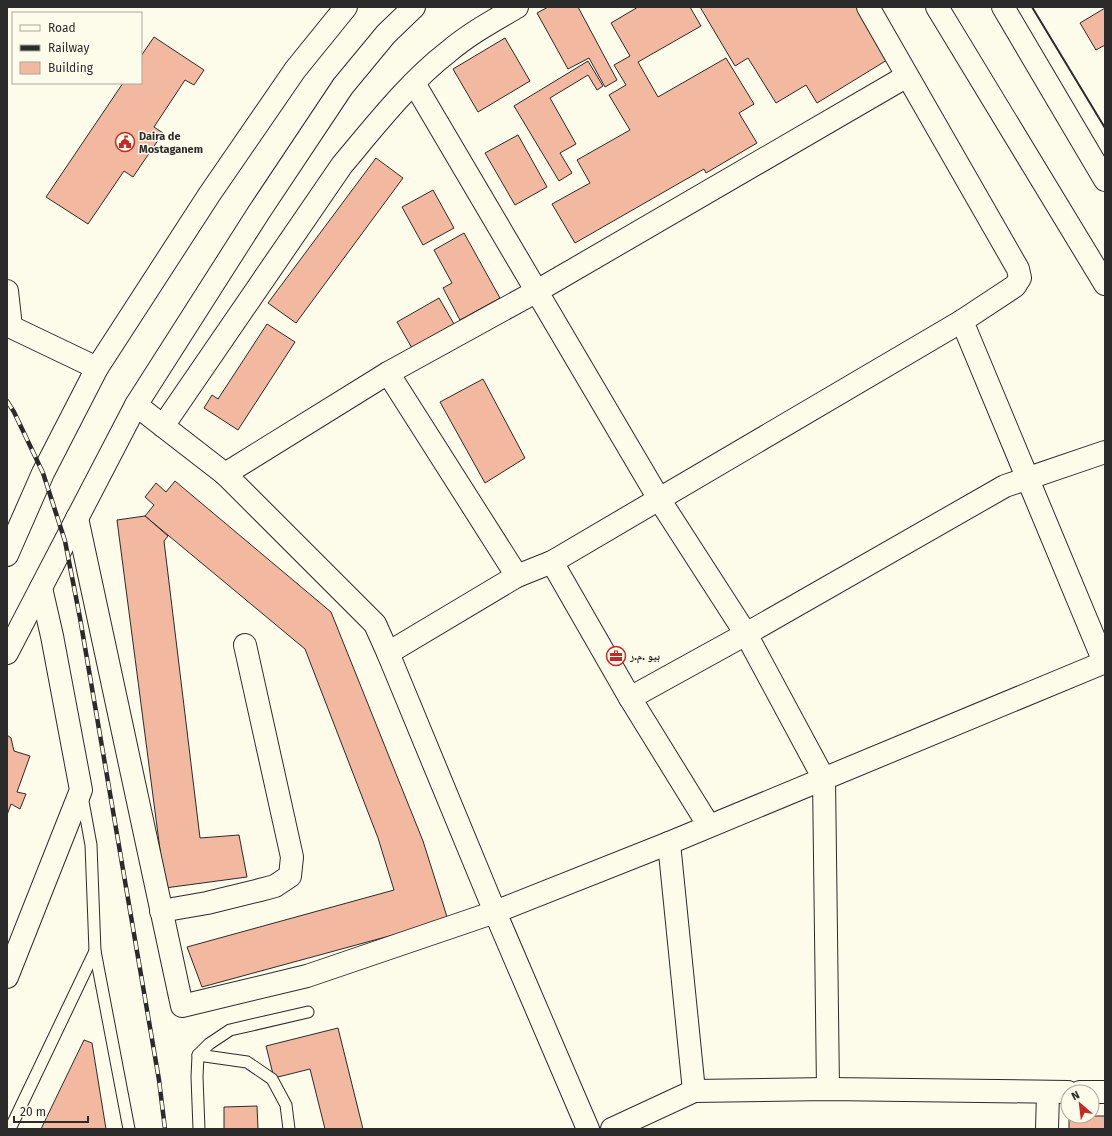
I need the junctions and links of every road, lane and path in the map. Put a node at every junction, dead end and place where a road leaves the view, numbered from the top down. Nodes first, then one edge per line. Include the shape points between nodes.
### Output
1 (346, 7) edge
2 (414, 7) edge
3 (517, 7) edge
4 (868, 7) edge
5 (937, 7) edge
6 (1003, 7) edge
7 (907, 76) junction
8 (414, 83) junction
9 (1105, 180) edge
10 (1105, 284) edge
11 (7, 291) edge
12 (537, 291) junction
13 (962, 321) junction
14 (9, 326) edge
15 (97, 368) junction
16 (388, 373) junction
17 (136, 405) junction
18 (163, 426) junction
19 (1105, 452) edge
20 (224, 474) junction
21 (1028, 479) junction
22 (658, 499) junction
23 (77, 518) junction
24 (7, 555) edge
25 (552, 562) junction
26 (517, 576) junction
27 (41, 588) junction
28 (746, 634) junction
29 (245, 645) dead end
30 (7, 653) edge
31 (388, 653) junction
32 (1105, 662) edge
33 (630, 698) junction
34 (824, 779) junction
35 (81, 790) junction
36 (709, 826) junction
37 (668, 843) junction
38 (161, 911) junction
39 (494, 912) junction
40 (95, 951) junction
41 (7, 977) edge
42 (308, 1012) dead end
43 (198, 1055) junction
44 (828, 1089) junction
45 (694, 1091) junction
46 (1058, 1092) edge
47 (10, 1129) edge
48 (129, 1129) edge
49 (199, 1129) edge
50 (289, 1129) edge
51 (588, 1129) edge
52 (612, 1129) edge
53 (1047, 1129) edge

1 - 15 street via 295,70 209,195
2 - 17 street via 386,34 343,86
3 - 8 street via 474,32 447,52
4 - 7 street
5 - 10 street
6 - 9 street
7 - 12 street
7 - 13 street via 1018,269 1020,278 1016,286
8 - 12 street
8 - 18 street via 342,165
11 - 14 street
12 - 16 street
12 - 22 street
13 - 21 street
13 - 22 street
14 - 15 street
15 - 24 street via 43,473
16 - 20 street
16 - 26 street
17 - 18 street
17 - 23 street
18 - 20 street
19 - 21 street
20 - 31 street via 375,624
21 - 28 street via 1005,486
21 - 32 street
22 - 25 street
22 - 28 street
23 - 27 street
23 - 38 street
25 - 26 street
25 - 33 street
26 - 31 street
27 - 30 street
27 - 35 street
28 - 33 street
28 - 34 street
29 - 38 street via 292,857 290,876 275,886 207,903
31 - 39 street
32 - 34 street
33 - 36 street
34 - 36 street
34 - 44 street
35 - 40 lane via 91,845
35 - 41 street
36 - 37 street
37 - 39 street
37 - 45 street
38 - 39 street via 182,1006 307,976
39 - 51 street
40 - 47 lane
40 - 48 lane
42 - 43 lane via 230,1030
43 - 49 lane
43 - 50 lane via 247,1062 272,1079 286,1104
44 - 45 street
44 - 46 street
45 - 52 street
46 - 53 street

